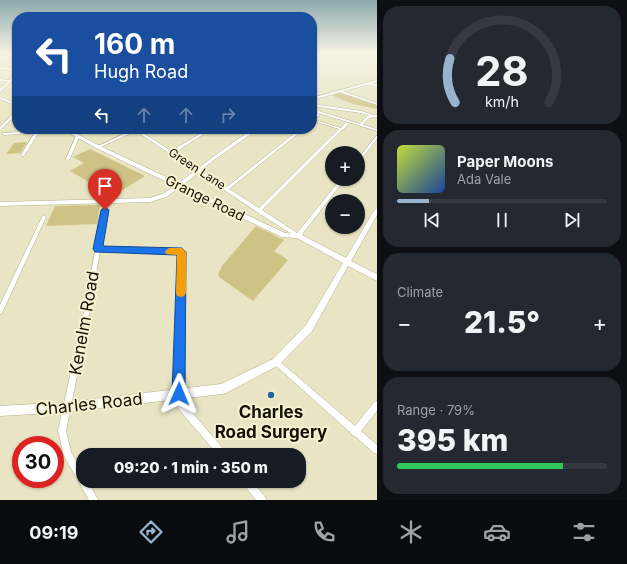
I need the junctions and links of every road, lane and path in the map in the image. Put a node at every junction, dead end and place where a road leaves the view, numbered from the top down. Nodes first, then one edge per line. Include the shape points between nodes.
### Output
1 (0, 80) edge
2 (11, 81) joint
3 (377, 81) edge
4 (368, 83) junction
5 (377, 86) edge
6 (0, 91) edge
7 (340, 91) junction
8 (0, 98) edge
9 (317, 98) edge
10 (12, 103) edge
11 (377, 104) edge
12 (317, 106) edge
13 (317, 112) edge
14 (373, 116) junction
15 (377, 116) edge
16 (12, 117) edge
17 (317, 122) edge
18 (347, 123) dead end
19 (361, 125) junction
20 (0, 129) edge
21 (342, 129) junction
22 (377, 130) edge
23 (12, 133) edge
24 (4, 134) dead end
25 (36, 134) edge
26 (73, 134) edge
27 (128, 134) dead end
28 (142, 134) edge
29 (202, 134) edge
30 (250, 134) edge
31 (296, 134) edge
32 (77, 137) junction
33 (377, 137) edge
34 (98, 147) junction
35 (365, 152) edge
36 (171, 153) junction
37 (23, 154) dead end
38 (68, 159) dead end
39 (198, 169) junction
40 (180, 186) junction
41 (337, 186) edge
42 (227, 189) junction
43 (0, 204) edge
44 (105, 210) dead end
45 (377, 210) edge
46 (259, 211) junction
47 (44, 218) dead end
48 (298, 236) junction
49 (98, 249) junction
50 (347, 264) junction
51 (377, 278) edge
52 (0, 311) edge
53 (276, 362) junction
54 (179, 394) junction
55 (377, 405) edge
56 (68, 407) junction
57 (0, 412) edge
58 (355, 432) junction
59 (217, 448) edge
60 (377, 450) edge
61 (252, 488) edge
62 (94, 500) edge
63 (262, 500) edge

1 - 2 street
2 - 6 street
3 - 4 street
4 - 5 street
4 - 7 street
7 - 9 street
7 - 11 street
8 - 10 street
12 - 14 street
13 - 19 street
14 - 15 street
14 - 19 street
16 - 20 street
17 - 21 street
18 - 21 street
19 - 22 street
21 - 46 street
23 - 24 street
25 - 37 street
26 - 32 street, Grange Road
27 - 34 street
28 - 36 street, Green Lane
29 - 36 street
30 - 39 street
31 - 42 street
32 - 34 street, Grange Road
32 - 38 street
33 - 35 street
34 - 40 street, Grange Road
36 - 39 street, Green Lane
39 - 40 street
39 - 42 street, Green Lane
40 - 43 street via 162,197 150,200
40 - 48 street, Grange Road via 284,235
41 - 48 street
42 - 46 street, Green Lane
44 - 49 street, Kenelm Road
45 - 50 street, Charles Road
46 - 48 street, Green Lane
47 - 52 street
48 - 50 street, Grange Road
49 - 54 street via 182,252
49 - 56 street, Kenelm Road
50 - 51 street
50 - 53 street, Charles Road via 309,328
53 - 54 street, Charles Road via 222,389
53 - 58 street
54 - 56 street, Charles Road
54 - 59 street via 180,404
55 - 58 street
56 - 57 street, Charles Road
56 - 62 street, Kenelm Road via 62,431 67,453
58 - 60 street
61 - 63 street

